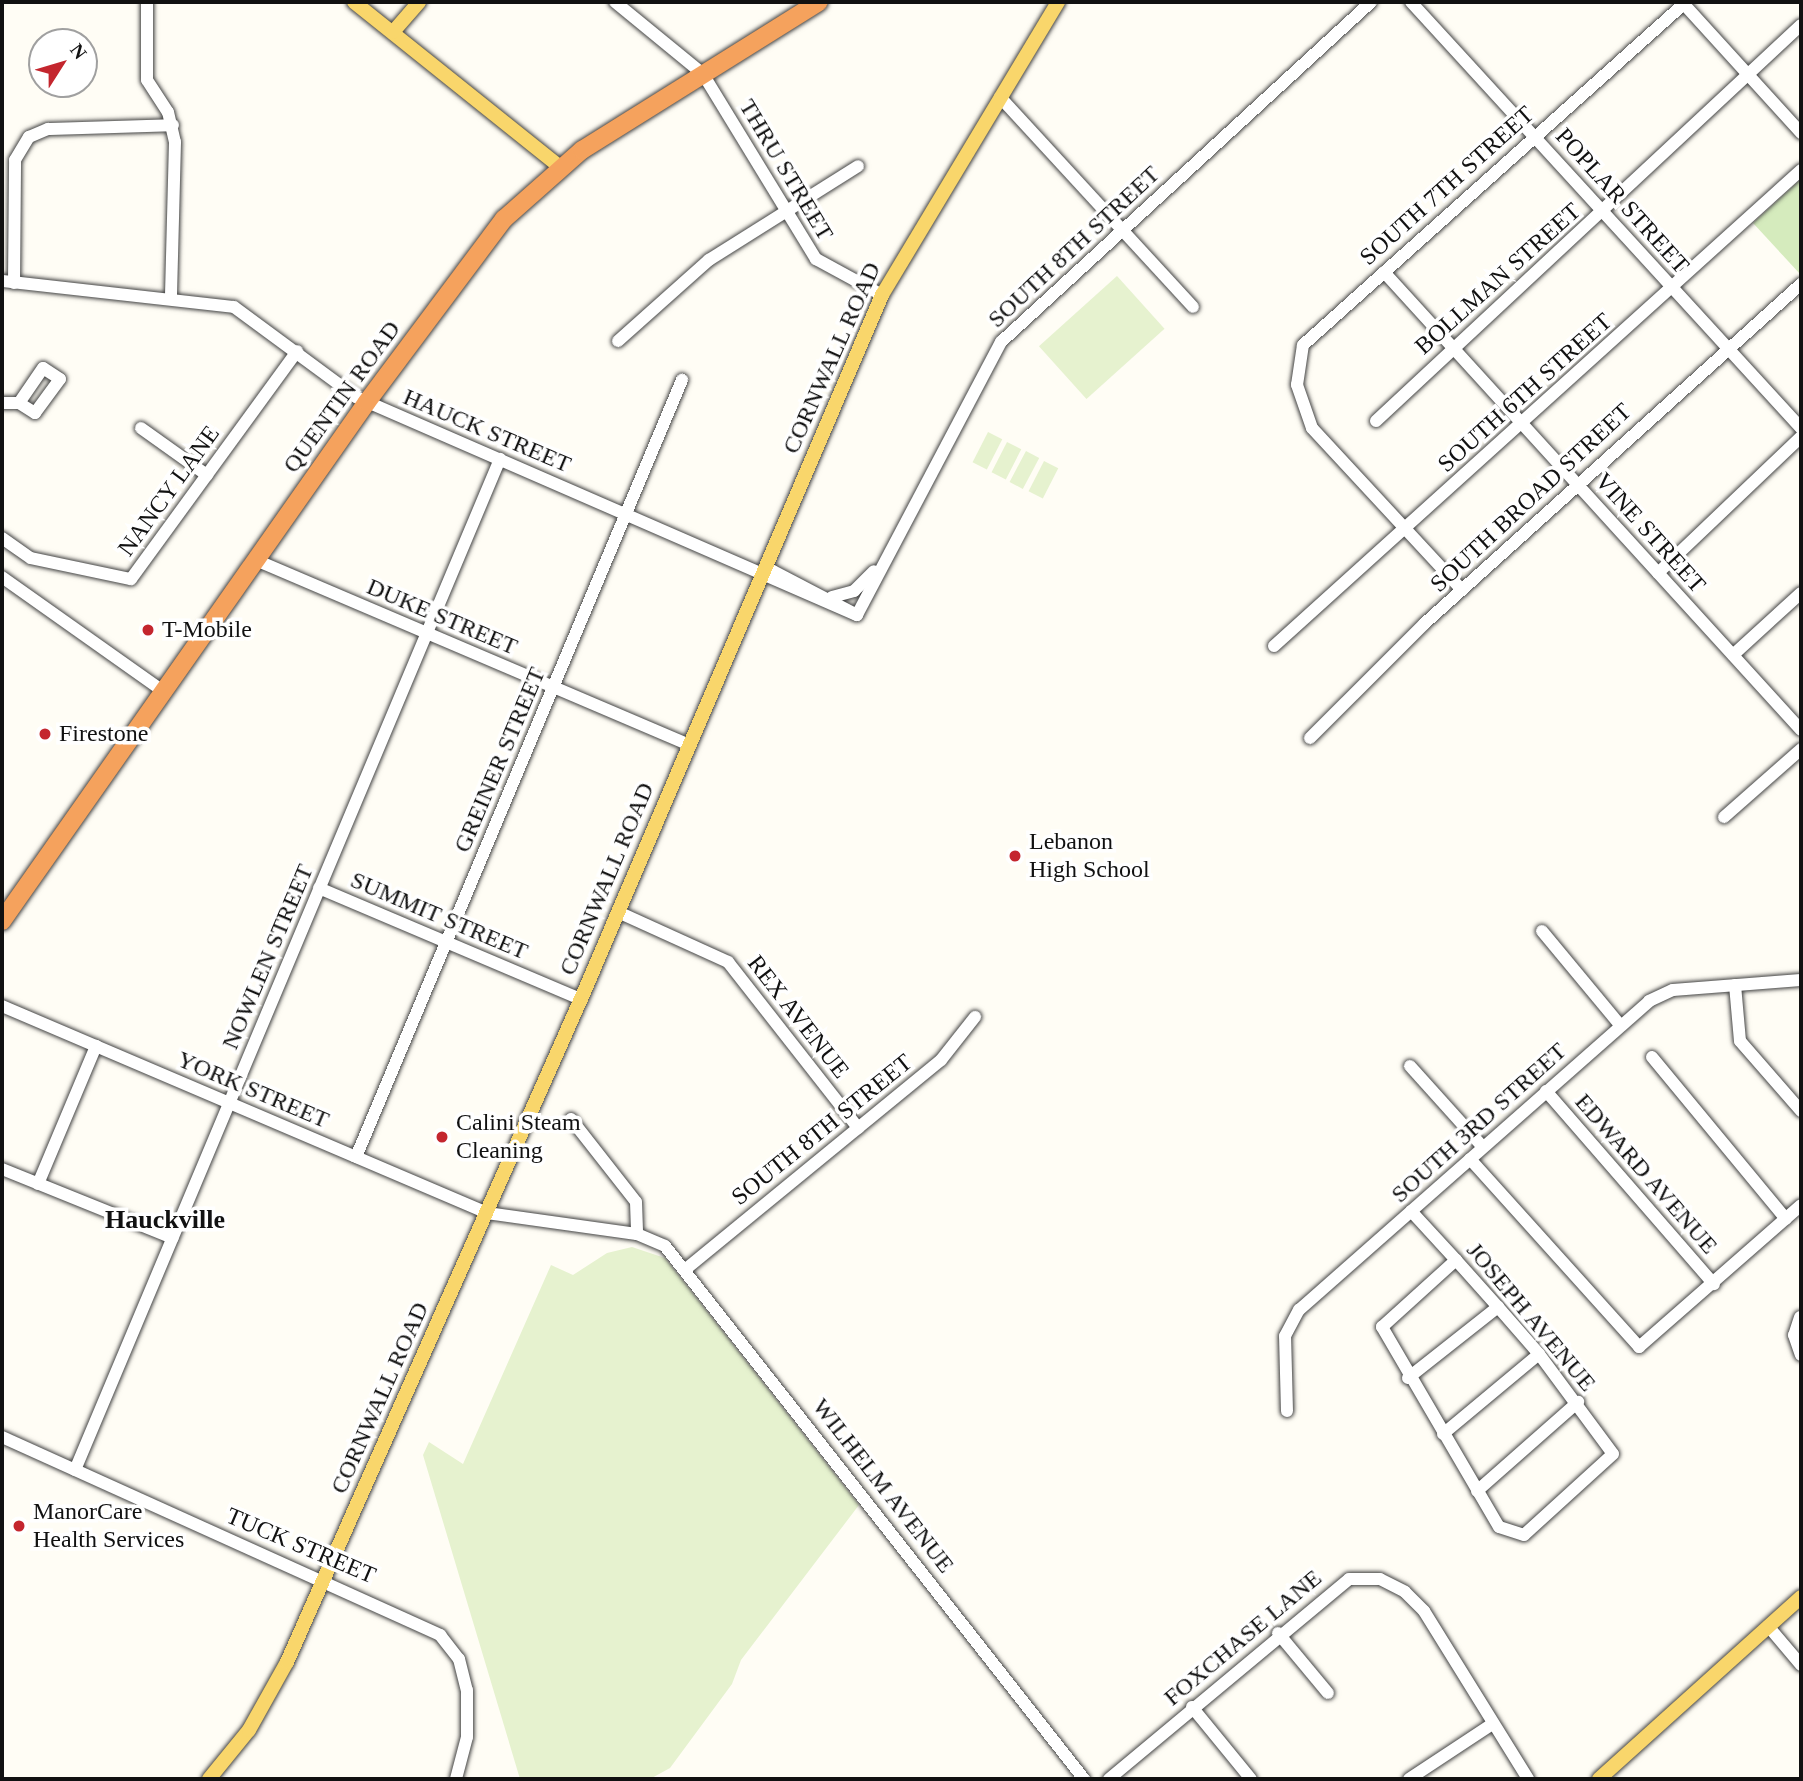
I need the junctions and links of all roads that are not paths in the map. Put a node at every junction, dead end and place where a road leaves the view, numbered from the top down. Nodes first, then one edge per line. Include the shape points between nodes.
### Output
1 (148, 2) edge
2 (355, 2) edge
3 (419, 2) edge
4 (615, 2) edge
5 (819, 2) edge
6 (1058, 2) edge
7 (1371, 2) edge
8 (1411, 2) edge
9 (1684, 2) edge
10 (1801, 25) edge
11 (393, 32) junction
12 (703, 74) junction
13 (1749, 75) junction
14 (1000, 97) junction
15 (173, 125) junction
16 (1801, 133) edge
17 (1534, 136) junction
18 (858, 166) dead end
19 (560, 167) junction
20 (1801, 170) edge
21 (1603, 211) junction
22 (786, 212) junction
23 (1122, 229) junction
24 (1384, 272) junction
25 (8, 282) edge
26 (1801, 284) edge
27 (1673, 288) junction
28 (882, 295) junction
29 (171, 296) junction
30 (1193, 307) dead end
31 (618, 341) dead end
32 (1453, 348) junction
33 (1729, 349) junction
34 (298, 351) junction
35 (682, 380) dead end
36 (19, 402) dead end
37 (367, 402) junction
38 (2, 403) edge
39 (1376, 421) dead end
40 (1522, 424) junction
41 (141, 428) dead end
42 (1801, 428) edge
43 (1801, 437) edge
44 (500, 459) junction
45 (207, 475) junction
46 (1578, 485) junction
47 (626, 514) junction
48 (1407, 527) junction
49 (2, 538) edge
50 (256, 560) junction
51 (884, 561) junction
52 (762, 573) junction
53 (1658, 573) junction
54 (2, 578) edge
55 (1462, 590) junction
56 (1801, 593) edge
57 (830, 597) junction
58 (857, 615) junction
59 (427, 633) junction
60 (1274, 646) dead end
61 (1733, 655) junction
62 (553, 687) junction
63 (163, 691) junction
64 (1801, 730) edge
65 (1310, 738) dead end
66 (689, 745) junction
67 (1801, 749) edge
68 (1724, 817) dead end
69 (319, 888) junction
70 (618, 912) junction
71 (2, 920) edge
72 (1542, 931) dead end
73 (446, 942) junction
74 (1801, 980) edge
75 (1735, 985) junction
76 (581, 999) junction
77 (2, 1006) edge
78 (975, 1017) dead end
79 (1620, 1025) junction
80 (96, 1046) junction
81 (1652, 1057) dead end
82 (1410, 1066) dead end
83 (1546, 1091) junction
84 (229, 1103) junction
85 (1801, 1111) edge
86 (571, 1119) dead end
87 (858, 1128) junction
88 (1483, 1147) junction
89 (356, 1157) junction
90 (1470, 1159) junction
91 (2, 1169) edge
92 (38, 1184) junction
93 (1801, 1205) edge
94 (1411, 1210) junction
95 (487, 1213) junction
96 (1786, 1219) junction
97 (637, 1234) junction
98 (173, 1238) junction
99 (1456, 1260) junction
100 (687, 1268) junction
101 (1714, 1284) junction
102 (1498, 1307) junction
103 (1800, 1317) edge
104 (1539, 1354) junction
105 (1801, 1355) edge
106 (1408, 1378) junction
107 (1578, 1402) junction
108 (1287, 1411) dead end
109 (1443, 1434) junction
110 (2, 1437) edge
111 (75, 1470) junction
112 (1477, 1491) junction
113 (324, 1580) junction
114 (1801, 1597) edge
115 (1768, 1626) junction
116 (1278, 1633) junction
117 (1801, 1665) edge
118 (1328, 1693) dead end
119 (1192, 1707) junction
120 (1491, 1725) junction
121 (209, 1779) edge
122 (456, 1779) edge
123 (1084, 1779) edge
124 (1109, 1779) edge
125 (1251, 1779) edge
126 (1409, 1779) edge
127 (1528, 1779) edge
128 (1599, 1779) edge

1 - 15 street via 147,80
2 - 11 main road
3 - 11 main road
4 - 12 street, THRU STREET
5 - 12 highway, QUENTIN ROAD
6 - 14 main road, CORNWALL ROAD
7 - 23 street, SOUTH 8TH STREET
8 - 17 street, POPLAR STREET
9 - 13 street
9 - 17 street, SOUTH 7TH STREET
10 - 13 street, BOLLMAN STREET
11 - 19 main road
12 - 19 highway, QUENTIN ROAD
12 - 22 street, THRU STREET
13 - 16 street
13 - 21 street, BOLLMAN STREET
14 - 23 street
14 - 28 main road, CORNWALL ROAD
15 - 25 street via 48,129 23,142 14,170
15 - 29 street
17 - 21 street, POPLAR STREET
17 - 24 street, SOUTH 7TH STREET
18 - 22 street
19 - 37 highway, QUENTIN ROAD via 494,231
20 - 27 street, SOUTH 6TH STREET
21 - 27 street, POPLAR STREET
21 - 32 street, BOLLMAN STREET
22 - 28 street, THRU STREET via 816,259
22 - 31 street via 709,260
23 - 30 street
23 - 51 street, SOUTH 8TH STREET via 992,353
24 - 32 street, VINE STREET
24 - 48 street, SOUTH 7TH STREET via 1303,345 1297,385 1312,428
25 - 29 street, HAUCK STREET
26 - 33 street, SOUTH BROAD STREET
27 - 33 street, POPLAR STREET
27 - 40 street, SOUTH 6TH STREET
28 - 52 main road, CORNWALL ROAD
29 - 34 street, HAUCK STREET via 234,307
32 - 39 street, BOLLMAN STREET
32 - 40 street, VINE STREET
33 - 42 street, POPLAR STREET
33 - 46 street, SOUTH BROAD STREET
34 - 37 street, HAUCK STREET
34 - 45 street, NANCY LANE
35 - 47 street, GREINER STREET
36 - 38 street
37 - 44 street, HAUCK STREET
37 - 50 highway, QUENTIN ROAD
40 - 46 street, VINE STREET
40 - 48 street, SOUTH 6TH STREET
41 - 45 street
43 - 53 street
44 - 47 street, HAUCK STREET
44 - 59 street, NOWLEN STREET
45 - 49 street, NANCY LANE via 131,579 32,558
46 - 53 street, VINE STREET
46 - 55 street, SOUTH BROAD STREET
47 - 52 street, HAUCK STREET
47 - 62 street, GREINER STREET
48 - 55 street
48 - 60 street, SOUTH 6TH STREET
50 - 59 street, DUKE STREET
50 - 63 highway, QUENTIN ROAD
51 - 57 street via 854,591
51 - 58 street, SOUTH 8TH STREET
52 - 57 street, HAUCK STREET via 773,572
52 - 58 street, HAUCK STREET
52 - 66 main road, CORNWALL ROAD
53 - 61 street, VINE STREET
54 - 63 street
55 - 65 street, SOUTH BROAD STREET via 1334,708
56 - 61 street
57 - 58 street, HAUCK STREET
59 - 62 street, DUKE STREET
59 - 69 street, NOWLEN STREET
61 - 64 street, VINE STREET
62 - 66 street, DUKE STREET
62 - 73 street, GREINER STREET
63 - 71 highway, QUENTIN ROAD
66 - 70 main road, CORNWALL ROAD
67 - 68 street
69 - 73 street, SUMMIT STREET
69 - 84 street, NOWLEN STREET
70 - 76 main road, CORNWALL ROAD
70 - 87 street, REX AVENUE via 728,962
72 - 79 street
73 - 76 street, SUMMIT STREET
73 - 89 street, GREINER STREET
74 - 75 street, SOUTH 3RD STREET
75 - 79 street, SOUTH 3RD STREET via 1662,993
75 - 85 street via 1740,1041
76 - 95 main road, CORNWALL ROAD
77 - 80 street, YORK STREET
78 - 87 street, SOUTH 8TH STREET via 941,1060
79 - 83 street, SOUTH 3RD STREET
80 - 84 street, YORK STREET
80 - 92 street
81 - 96 street
82 - 88 street
83 - 88 street, SOUTH 3RD STREET
83 - 101 street, EDWARD AVENUE
84 - 89 street, YORK STREET
84 - 98 street, NOWLEN STREET
86 - 97 street via 636,1202
87 - 100 street, SOUTH 8TH STREET
88 - 90 street, SOUTH 3RD STREET
89 - 95 street, YORK STREET
90 - 94 street, SOUTH 3RD STREET
90 - 101 street via 1639,1347
91 - 92 street
92 - 98 street
93 - 96 street
94 - 99 street, JOSEPH AVENUE
94 - 108 street, SOUTH 3RD STREET via 1293,1318 1285,1348
95 - 97 street, WILHELM AVENUE
95 - 113 main road, CORNWALL ROAD
96 - 101 street
97 - 100 street, WILHELM AVENUE via 665,1246
98 - 111 street, NOWLEN STREET
99 - 102 street, JOSEPH AVENUE
99 - 106 street via 1382,1327
100 - 123 street, WILHELM AVENUE
102 - 104 street, JOSEPH AVENUE
102 - 106 street
103 - 105 street via 1794,1335
104 - 107 street, JOSEPH AVENUE
104 - 109 street
106 - 109 street
107 - 112 street
107 - 112 street, JOSEPH AVENUE via 1613,1454 1524,1535 1499,1527
109 - 112 street
110 - 111 street, TUCK STREET
111 - 113 street, TUCK STREET
113 - 121 main road, CORNWALL ROAD via 270,1697
113 - 122 street, TUCK STREET via 419,1621 454,1650 468,1704
114 - 115 main road
115 - 117 street
115 - 128 main road
116 - 118 street
116 - 119 street, FOXCHASE LANE
116 - 120 street, FOXCHASE LANE via 1349,1579 1380,1580 1405,1592 1424,1611
119 - 124 street, FOXCHASE LANE
119 - 125 street
120 - 126 street
120 - 127 street, FOXCHASE LANE

